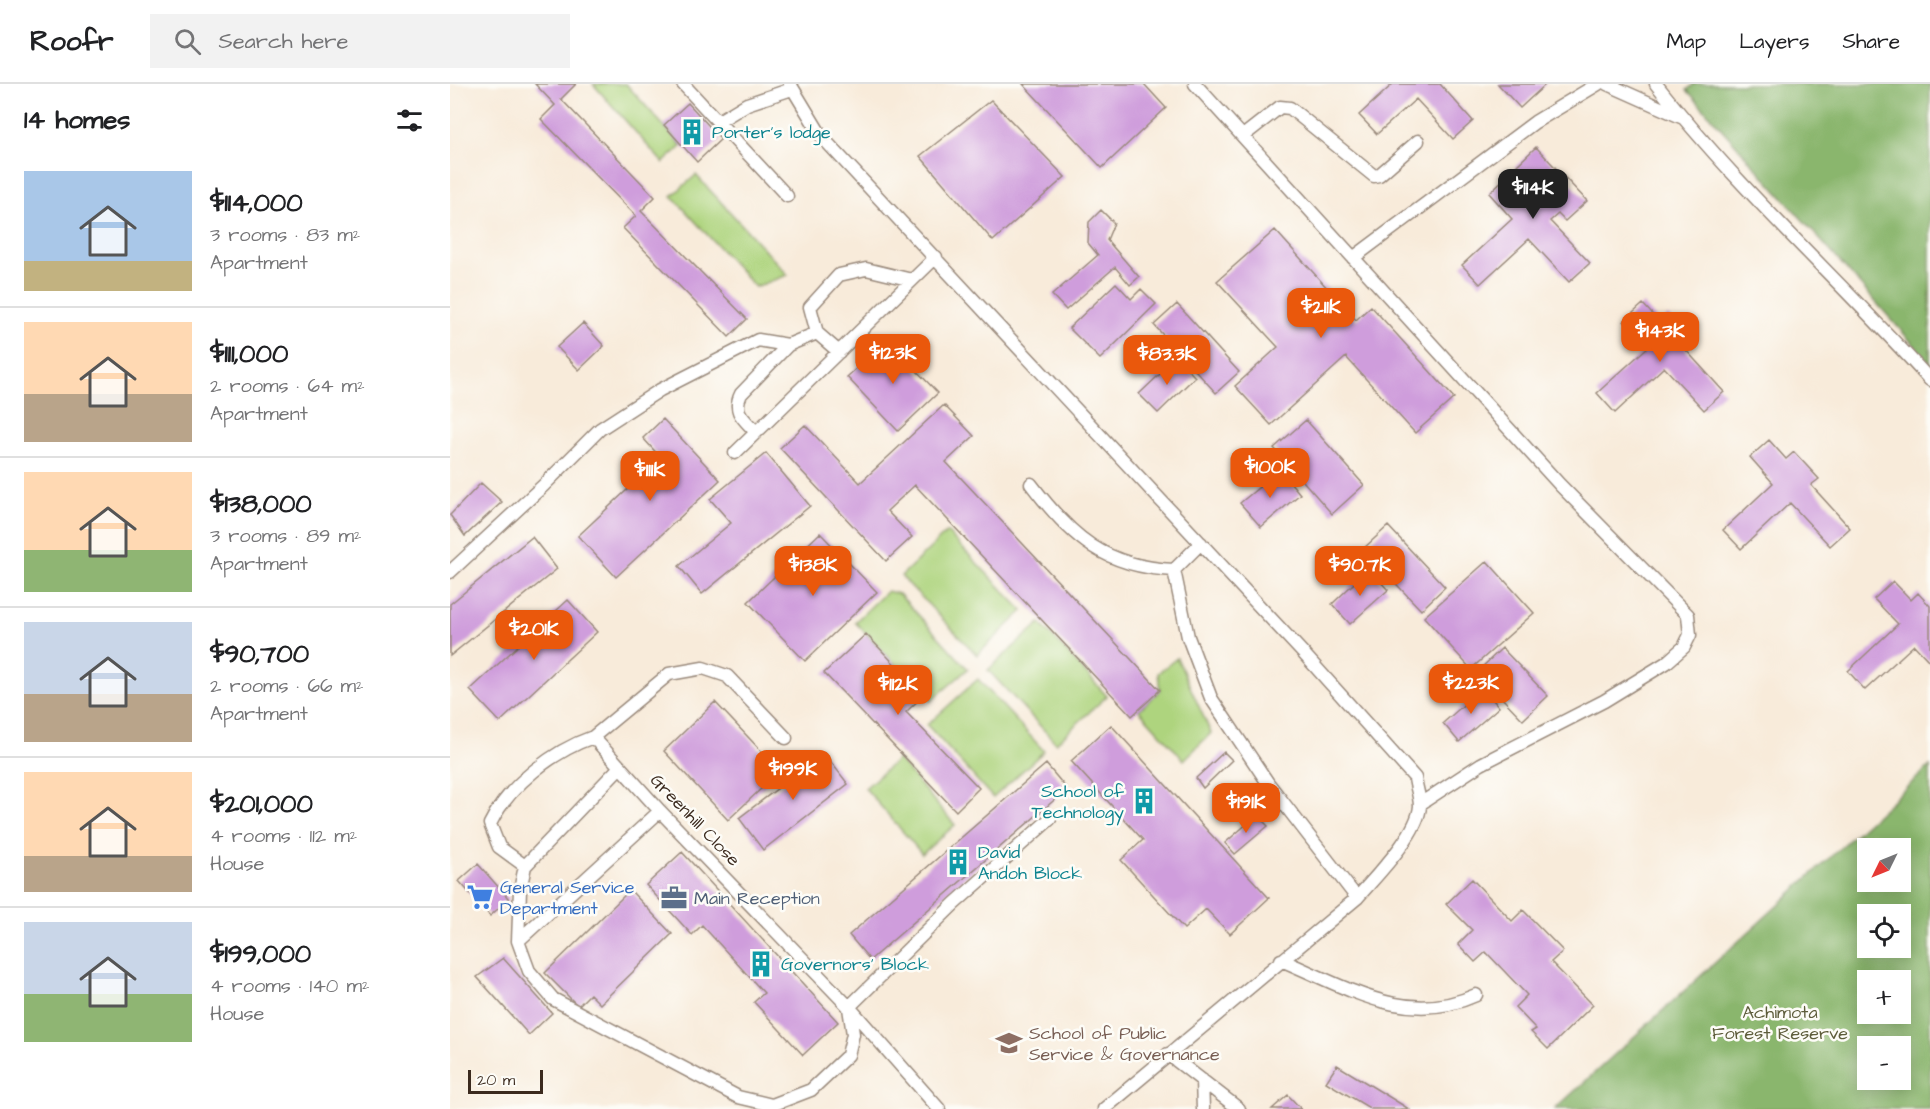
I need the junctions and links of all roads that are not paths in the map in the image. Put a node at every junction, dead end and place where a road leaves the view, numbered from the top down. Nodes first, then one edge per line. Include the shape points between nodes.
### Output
1 (683, 84) edge
2 (1195, 84) edge
3 (1598, 84) edge
4 (1607, 84) edge
5 (1656, 84) edge
6 (791, 86) edge
7 (1682, 117) junction
8 (719, 121) junction
9 (1243, 136) junction
10 (1418, 141) dead end
11 (787, 196) dead end
12 (936, 257) junction
13 (1353, 258) junction
14 (912, 280) junction
15 (817, 333) junction
16 (788, 345) junction
17 (839, 352) junction
18 (1930, 380) edge
19 (756, 432) junction
20 (735, 453) dead end
21 (1031, 484) dead end
22 (1201, 543) junction
23 (1174, 570) junction
24 (450, 572) edge
25 (593, 737) junction
26 (786, 738) dead end
27 (620, 766) junction
28 (1420, 804) junction
29 (660, 811) junction
30 (1050, 819) dead end
31 (525, 866) junction
32 (1357, 898) junction
33 (518, 940) junction
34 (1281, 960) junction
35 (1476, 995) dead end
36 (849, 1007) junction
37 (1168, 1054) junction
38 (1202, 1080) junction
39 (939, 1109) edge
40 (1104, 1109) edge
41 (1203, 1109) edge
42 (1239, 1109) edge

1 - 8 lane
2 - 9 lane
3 - 13 lane via 1536,122
4 - 7 lane
5 - 7 lane
6 - 8 lane via 747,104
6 - 12 lane via 822,137 906,230
7 - 18 lane
8 - 11 lane
9 - 10 lane via 1280,107 1290,108 1374,176
9 - 13 lane
12 - 14 lane
12 - 22 lane
13 - 28 lane via 1560,485 1689,615 1690,635 1684,647 1666,663 1604,701 1481,764
14 - 15 lane via 866,269 839,275 810,307
14 - 17 lane
15 - 16 lane
15 - 17 lane
16 - 19 lane via 736,404 737,412
16 - 24 lane via 758,340 660,390 600,429
17 - 19 lane
19 - 20 lane
21 - 23 lane via 1056,516 1113,559 1144,569
22 - 23 lane
22 - 28 lane via 1414,778
23 - 32 lane via 1188,637 1211,698 1268,783
25 - 26 lane via 669,674 703,668 727,676
25 - 27 lane, Greenhill Close
25 - 31 lane via 551,759 498,807 490,824 499,847
27 - 29 lane, Greenhill Close
27 - 31 lane
28 - 32 lane via 1418,818 1405,839
29 - 33 lane
29 - 36 lane, Greenhill Close
30 - 36 lane via 954,904
31 - 33 lane
32 - 34 lane
33 - 36 lane via 529,970 552,999 738,1097 772,1105 810,1090 848,1055 853,1034
34 - 35 lane via 1390,1005 1435,1009
34 - 37 lane
36 - 39 lane, Greenhill Close
37 - 38 lane
37 - 40 lane
38 - 41 lane
38 - 42 lane

